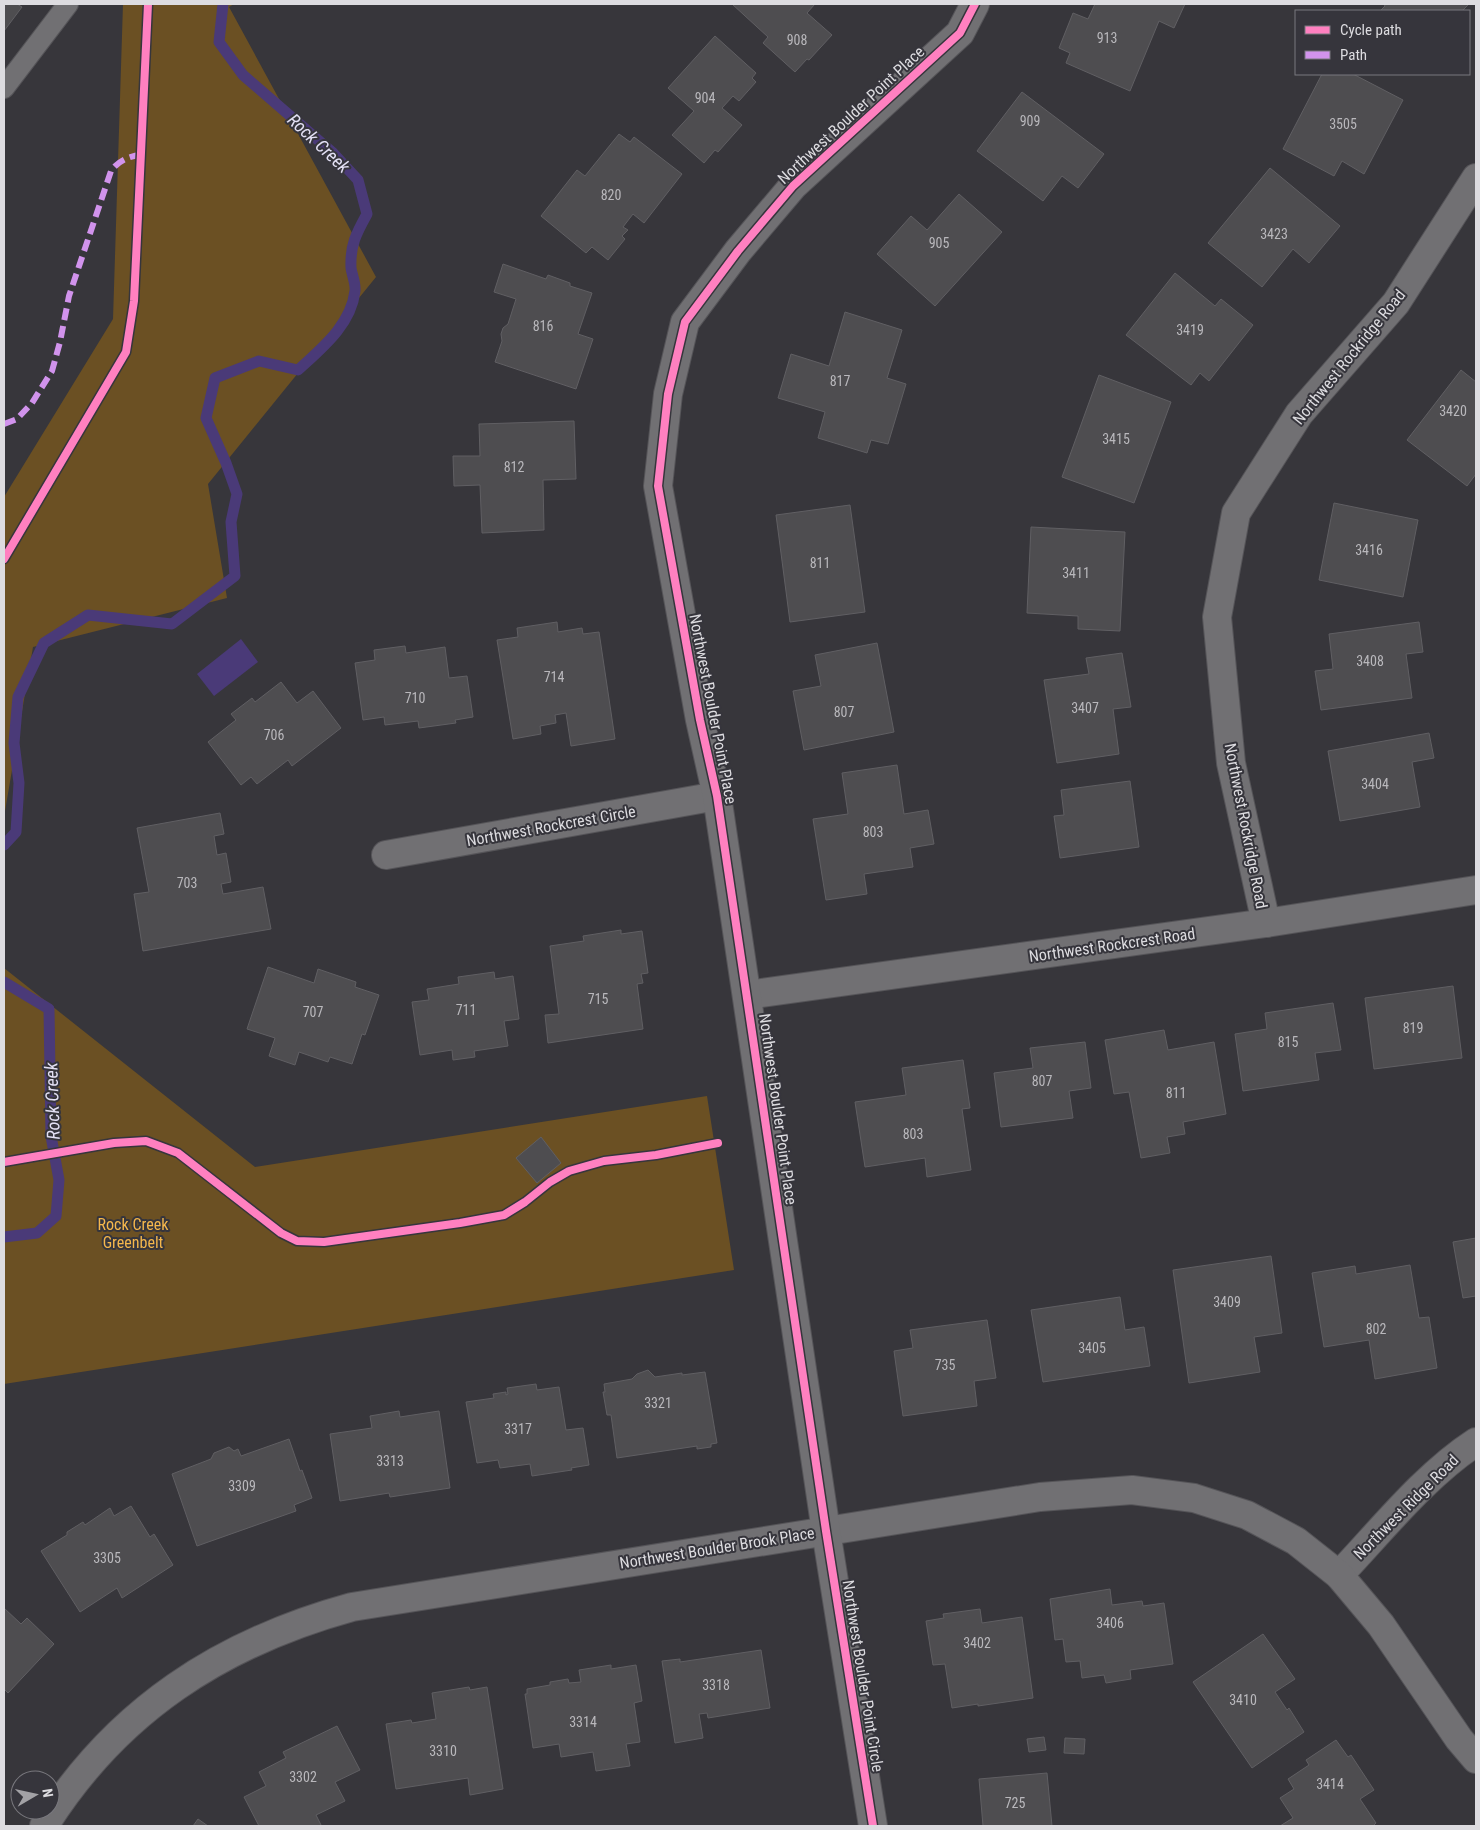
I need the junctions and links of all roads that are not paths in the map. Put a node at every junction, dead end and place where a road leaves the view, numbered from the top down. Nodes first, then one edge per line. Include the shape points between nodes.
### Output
1 (68, 4) edge
2 (975, 4) edge
3 (4, 88) edge
4 (1476, 178) edge
5 (717, 796) junction
6 (386, 855) dead end
7 (1476, 890) edge
8 (1266, 923) junction
9 (747, 995) junction
10 (1476, 1442) edge
11 (826, 1531) junction
12 (1339, 1576) junction
13 (1476, 1759) edge
14 (44, 1826) edge
15 (873, 1826) edge

1 - 3 lane
2 - 5 street, Northwest Boulder Point Place via 960,33 793,186 738,251 685,322 668,394 658,486 698,711
4 - 8 street, Northwest Rockridge Road via 1396,303 1299,414 1236,513 1217,616 1231,763
5 - 6 street, Northwest Rockcrest Circle
5 - 9 street, Northwest Boulder Point Place
7 - 8 street, Northwest Rockcrest Road
8 - 9 street, Northwest Rockcrest Road
9 - 11 street, Northwest Boulder Point Place
10 - 12 street, Northwest Ridge Road via 1424,1485
11 - 12 street, Northwest Boulder Brook Place via 1040,1497 1132,1490 1194,1498 1247,1515 1296,1541
11 - 14 street, Northwest Boulder Brook Place via 352,1607 275,1632 202,1669 136,1717 80,1776
11 - 15 street, Northwest Boulder Point Circle
12 - 13 street, Northwest Boulder Brook Place via 1381,1625

